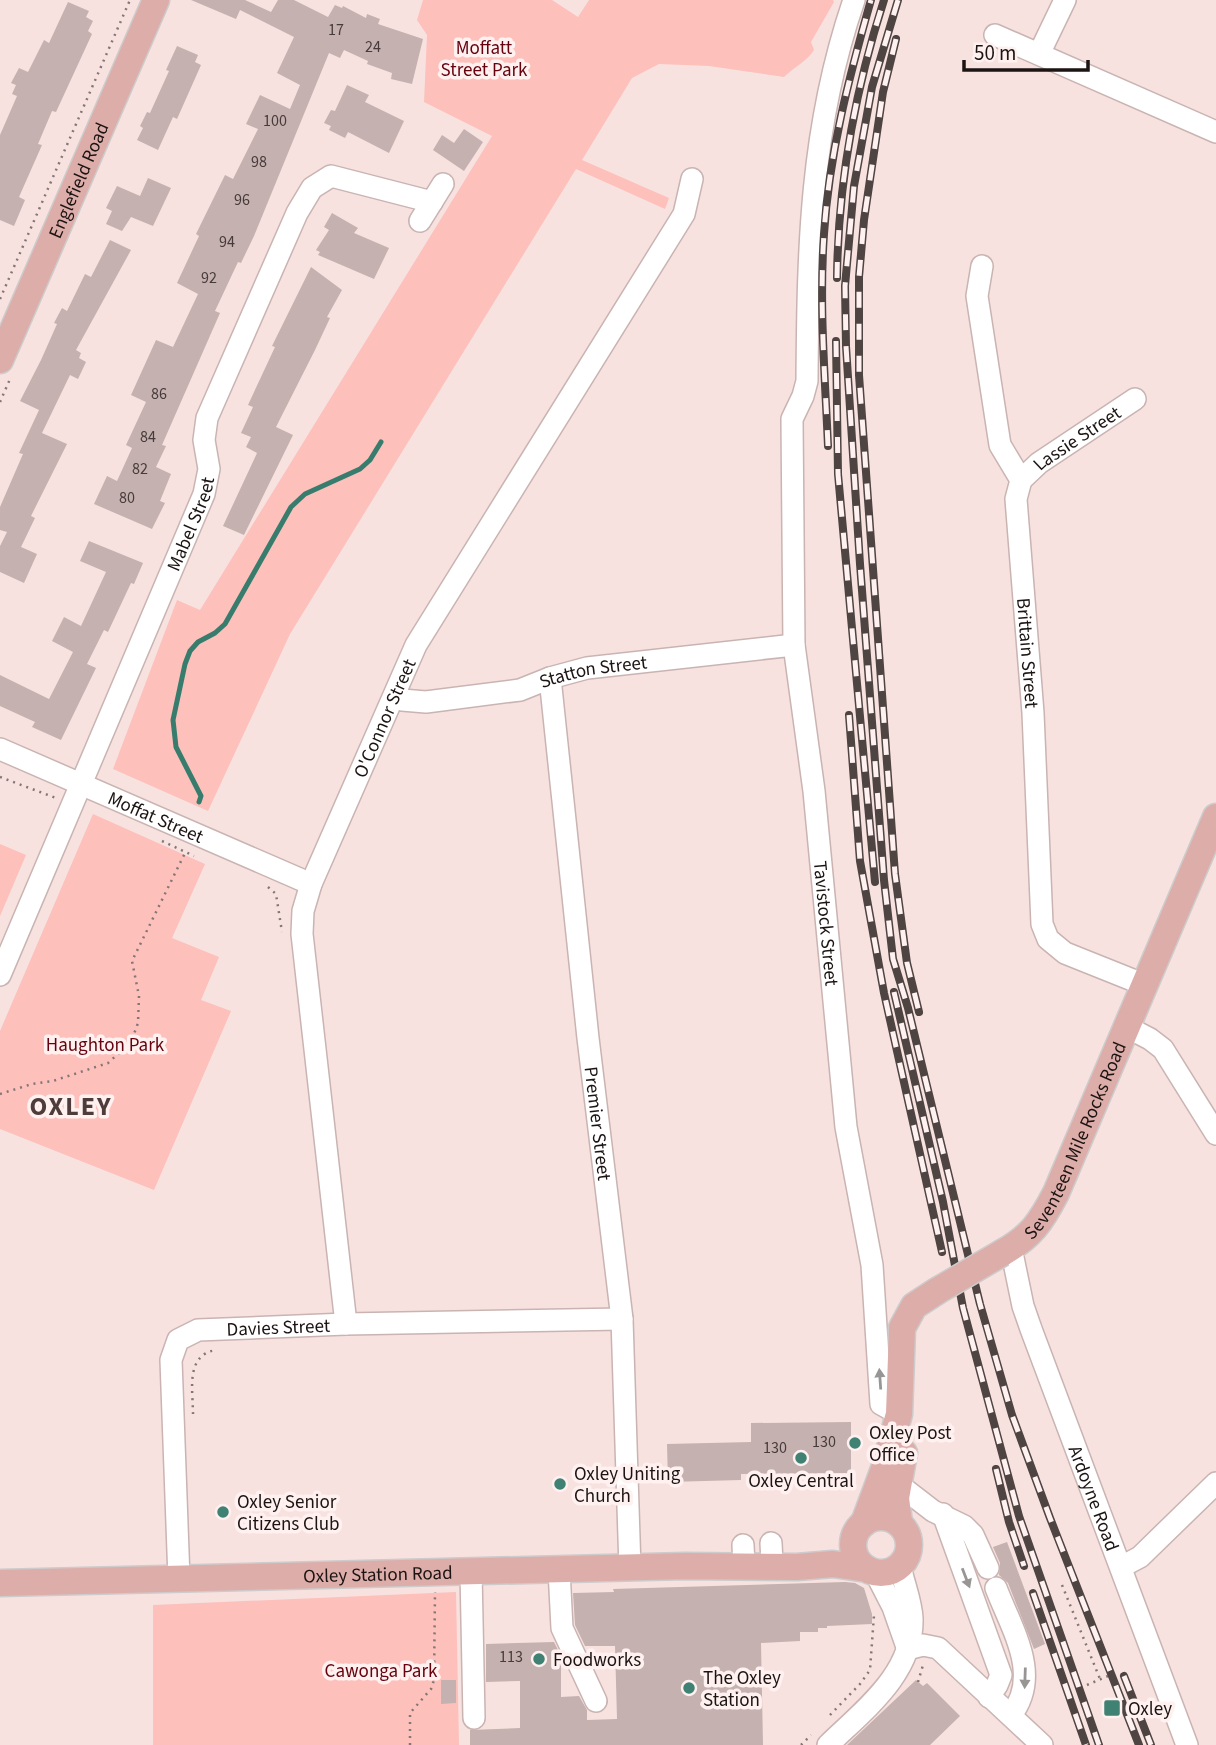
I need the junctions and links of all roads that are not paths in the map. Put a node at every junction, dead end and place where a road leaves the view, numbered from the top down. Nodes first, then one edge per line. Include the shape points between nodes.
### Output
1 (156, 0) edge
2 (854, 0) edge
3 (1065, 0) edge
4 (995, 35) dead end
5 (1040, 54) junction
6 (1216, 132) edge
7 (692, 179) dead end
8 (420, 220) dead end
9 (982, 266) dead end
10 (0, 360) edge
11 (1135, 399) dead end
12 (1021, 480) junction
13 (794, 645) junction
14 (550, 678) junction
15 (395, 696) junction
16 (0, 749) edge
17 (78, 794) junction
18 (1216, 817) edge
19 (311, 884) junction
20 (0, 975) edge
21 (1145, 985) junction
22 (1127, 1027) junction
23 (1216, 1134) edge
24 (1007, 1251) junction
25 (622, 1319) junction
26 (346, 1325) junction
27 (898, 1414) junction
28 (1216, 1483) edge
29 (898, 1484) junction
30 (938, 1513) junction
31 (900, 1524) junction
32 (861, 1526) junction
33 (757, 1556) junction
34 (988, 1567) dead end
35 (1121, 1567) junction
36 (630, 1569) junction
37 (881, 1569) junction
38 (559, 1570) junction
39 (471, 1572) junction
40 (179, 1579) junction
41 (0, 1583) edge
42 (996, 1588) dead end
43 (907, 1649) junction
44 (989, 1697) junction
45 (596, 1701) dead end
46 (1011, 1716) junction
47 (474, 1718) dead end
48 (823, 1736) edge
49 (1042, 1745) edge
50 (1187, 1745) edge

1 - 10 main road, Englefield Road
2 - 13 street, Tavistock Street via 829,90 815,173 808,250 807,381 792,419
3 - 5 street
4 - 5 street
5 - 6 street
7 - 15 street, O'Connor Street via 684,214 416,645
8 - 17 street, Mabel Street via 437,193 331,176 312,188 297,213 207,418 204,439 209,469 204,494
9 - 12 street via 976,296 1000,445
11 - 12 street, Lassie Street
12 - 21 street, Brittain Street via 1016,499 1033,713 1042,924 1048,939 1065,953
13 - 14 street, Statton Street via 587,668
27 -> 13 street, Tavistock Street via 881,1404 873,1265 846,1127 814,791
14 - 15 street, Statton Street via 520,690 426,702
14 - 25 street, Premier Street
15 - 19 street, O'Connor Street
16 - 17 street, Moffat Street
17 - 19 street, Moffat Street via 192,848
17 - 20 street, Mabel Street
18 - 21 main road, Seventeen Mile Rocks Road
19 - 26 street, O'Connor Street via 302,934
21 - 22 main road, Seventeen Mile Rocks Road
22 - 23 street via 1163,1049
22 - 24 main road, Seventeen Mile Rocks Road via 1042,1220
24 - 27 main road, Seventeen Mile Rocks Road, bridge via 914,1306 902,1328
24 - 35 street, Ardoyne Road via 1027,1318
25 - 26 street, Davies Street
25 - 36 street, Premier Street
26 - 40 street, Davies Street via 198,1330 178,1340 171,1360
27 - 29 main road, Seventeen Mile Rocks Road via 905,1434
27 - 32 main road, Seventeen Mile Rocks Road via 884,1469
28 - 35 street via 1140,1557
29 - 30 street
29 - 31 main road, Seventeen Mile Rocks Road
30 - 31 street
30 - 34 street via 973,1535
30 -> 44 street via 1001,1675
31 - 32 main road via 881,1517
31 - 37 main road via 909,1548
32 - 33 main road, Oxley Station Road via 819,1552
32 - 37 main road via 853,1547 860,1563
33 - 36 main road, Oxley Station Road
33 - 37 main road, Oxley Station Road via 797,1567 833,1564
35 - 50 street, Ardoyne Road
36 - 38 main road, Oxley Station Road
37 - 43 street via 912,1616
38 - 39 main road, Oxley Station Road
38 - 45 street via 562,1628
39 - 40 main road, Oxley Station Road
39 - 47 street
40 - 41 main road, Oxley Station Road
42 -> 46 street via 1025,1666 1024,1690
43 - 44 street via 938,1648
43 - 48 street via 891,1682
44 - 46 street
46 - 49 street

